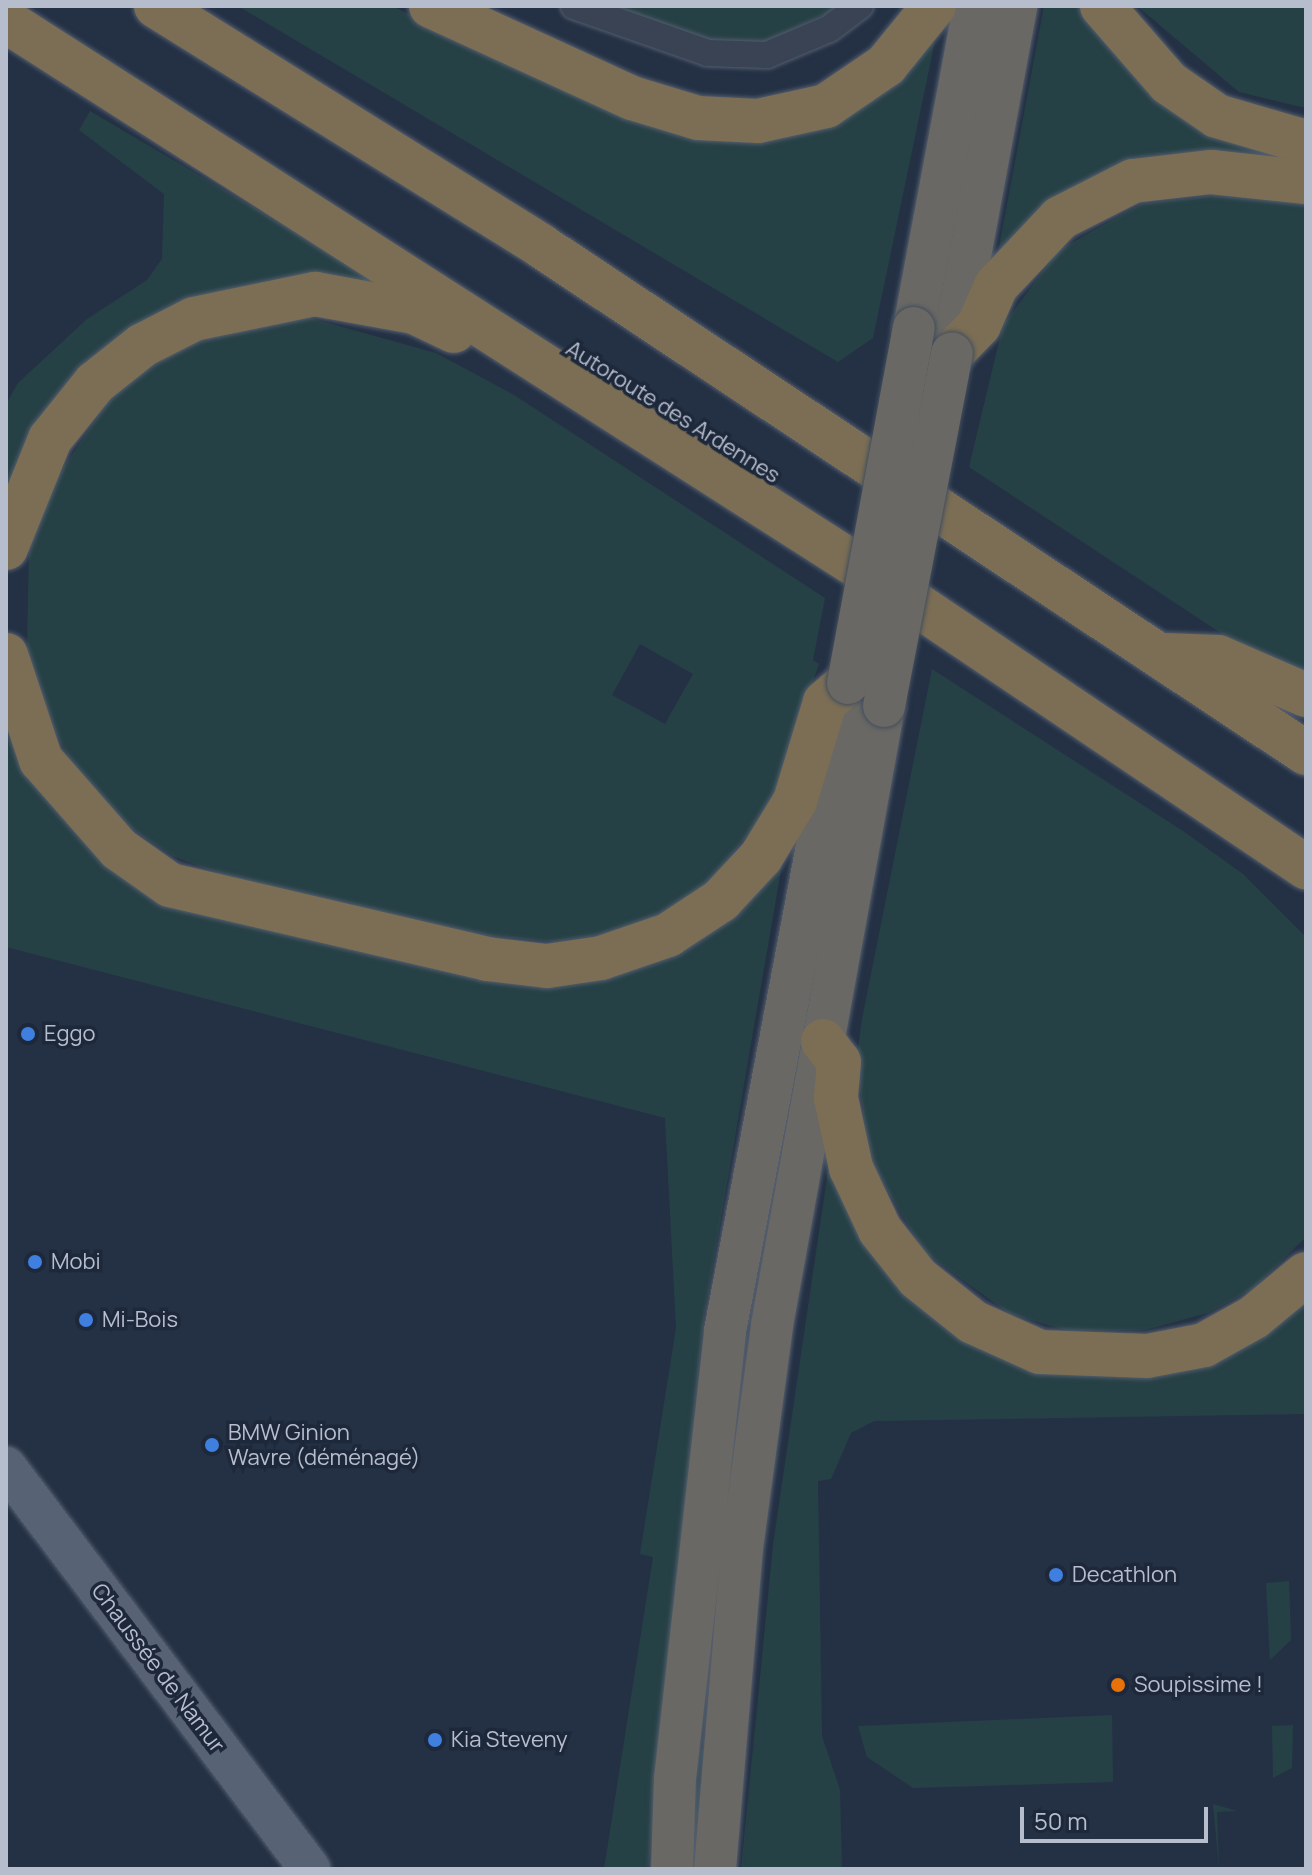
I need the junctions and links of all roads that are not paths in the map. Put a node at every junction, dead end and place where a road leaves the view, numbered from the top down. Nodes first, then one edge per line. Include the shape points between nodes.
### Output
1 (156, 6) edge
2 (431, 6) edge
3 (574, 6) edge
4 (860, 6) edge
5 (934, 6) edge
6 (974, 6) edge
7 (1016, 6) edge
8 (1102, 6) edge
9 (19, 23) edge
10 (1306, 142) edge
11 (1306, 182) edge
12 (952, 353) junction
13 (6, 548) edge
14 (895, 590) junction
15 (6, 655) edge
16 (1163, 655) junction
17 (848, 683) junction
18 (1306, 695) edge
19 (1306, 753) edge
20 (1251, 828) junction
21 (1306, 831) edge
22 (1306, 867) edge
23 (1306, 892) edge
24 (823, 1041) junction
25 (1306, 1274) edge
26 (6, 1467) edge
27 (310, 1869) edge
28 (672, 1869) edge
29 (715, 1869) edge

1 - 16 highway via 541,246
2 - 5 highway via 632,98 698,118 758,121 826,106 886,65
3 - 4 street via 708,53 767,55 829,29
6 - 17 highway, bridge
7 - 12 highway
8 - 10 highway via 1169,83 1217,116
9 - 14 highway
9 - 21 highway, Autoroute des Ardennes via 795,489
11 - 12 highway via 1211,172 1133,181 1060,218 996,286 979,325
12 - 24 highway, bridge
13 - 14 highway via 50,439 95,383 143,345 194,319 315,294 414,312 480,344 853,578
14 - 20 highway
15 - 17 highway via 41,760 119,849 170,885 472,956 547,966 601,958 668,935 721,900 761,857 795,801 825,702
16 - 18 highway via 1218,657
16 - 19 highway
17 - 28 highway via 725,1331 675,1779
20 - 22 highway
20 - 23 highway
24 - 25 highway via 839,1062 836,1098 851,1168 880,1230 918,1278 973,1322 1040,1352 1147,1356 1204,1345 1254,1317
24 - 29 highway via 772,1325 744,1533
26 - 27 main road, Chaussée de Namur

